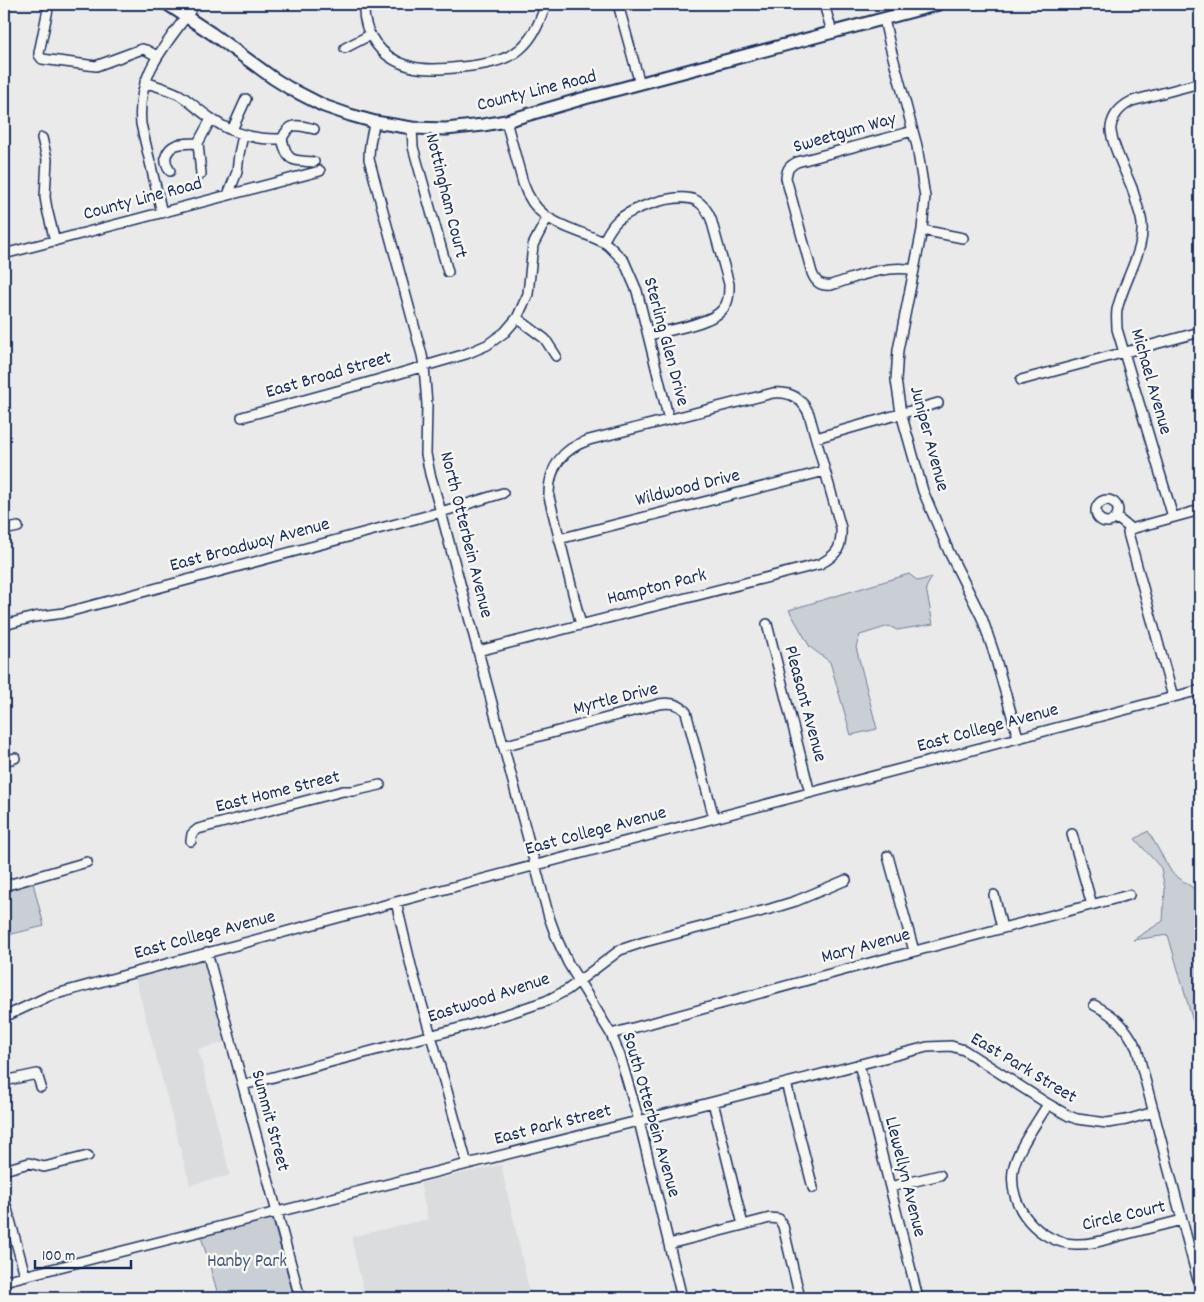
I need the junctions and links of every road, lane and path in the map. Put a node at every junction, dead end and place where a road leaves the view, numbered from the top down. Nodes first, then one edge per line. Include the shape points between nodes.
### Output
1 (49, 4) edge
2 (167, 4) edge
3 (195, 4) edge
4 (364, 4) edge
5 (546, 4) edge
6 (618, 4) edge
7 (824, 4) edge
8 (939, 4) edge
9 (186, 17) junction
10 (884, 18) junction
11 (832, 32) junction
12 (370, 34) junction
13 (345, 48) dead end
14 (157, 56) junction
15 (145, 82) junction
16 (640, 84) junction
17 (1200, 86) edge
18 (246, 99) dead end
19 (211, 119) junction
20 (506, 120) junction
21 (375, 122) junction
22 (412, 128) junction
23 (314, 129) dead end
24 (232, 130) junction
25 (913, 131) junction
26 (243, 135) junction
27 (42, 138) dead end
28 (282, 139) junction
29 (198, 143) junction
30 (314, 162) dead end
31 (320, 171) dead end
32 (170, 172) dead end
33 (201, 174) dead end
34 (228, 195) junction
35 (162, 213) junction
36 (548, 218) junction
37 (922, 230) junction
38 (963, 238) dead end
39 (55, 241) junction
40 (603, 242) junction
41 (4, 254) edge
42 (914, 270) junction
43 (448, 272) dead end
44 (517, 318) junction
45 (1200, 332) edge
46 (648, 335) junction
47 (1124, 353) junction
48 (556, 356) dead end
49 (424, 366) junction
50 (1022, 380) dead end
51 (938, 403) dead end
52 (901, 413) junction
53 (242, 417) dead end
54 (669, 420) junction
55 (816, 438) junction
56 (825, 471) junction
57 (503, 493) dead end
58 (1200, 510) edge
59 (441, 512) junction
60 (1116, 517) dead end
61 (1173, 518) junction
62 (18, 527) dead end
63 (1131, 529) junction
64 (4, 530) edge
65 (559, 539) junction
66 (767, 624) dead end
67 (4, 625) edge
68 (581, 625) junction
69 (478, 651) junction
70 (1200, 690) edge
71 (1173, 697) junction
72 (1018, 737) junction
73 (503, 746) junction
74 (15, 758) dead end
75 (4, 761) edge
76 (380, 785) dead end
77 (810, 792) junction
78 (714, 818) junction
79 (1072, 834) dead end
80 (191, 842) dead end
81 (888, 856) dead end
82 (87, 862) dead end
83 (534, 866) junction
84 (846, 880) dead end
85 (4, 886) edge
86 (994, 895) dead end
87 (1129, 895) dead end
88 (396, 902) junction
89 (1092, 905) junction
90 (1002, 928) junction
91 (914, 951) junction
92 (207, 952) junction
93 (579, 982) junction
94 (1094, 1005) dead end
95 (4, 1017) edge
96 (611, 1034) junction
97 (431, 1036) junction
98 (859, 1064) junction
99 (4, 1081) edge
100 (786, 1083) junction
101 (243, 1085) junction
102 (41, 1086) dead end
103 (713, 1102) junction
104 (1048, 1104) junction
105 (1154, 1112) junction
106 (639, 1121) junction
107 (88, 1156) dead end
108 (467, 1164) junction
109 (4, 1170) edge
110 (940, 1175) dead end
111 (890, 1187) junction
112 (813, 1188) dead end
113 (4, 1198) edge
114 (276, 1212) junction
115 (1182, 1220) junction
116 (742, 1225) junction
117 (669, 1244) junction
118 (25, 1275) junction
119 (4, 1281) edge
120 (1200, 1288) edge
121 (300, 1298) edge
122 (682, 1298) edge
123 (800, 1298) edge
124 (918, 1298) edge

1 - 14 street via 39,52 42,59 96,66 142,49
2 - 9 main road, County Line Road
3 - 9 street
4 - 12 street via 364,17
5 - 12 street via 537,29 518,51 472,66 411,67 388,57
6 - 16 street
7 - 11 street
8 - 10 main road, County Line Road
9 - 14 street
9 - 21 main road, County Line Road via 289,88 324,106
10 - 11 main road, County Line Road
10 - 25 street, Juniper Avenue
11 - 16 main road, County Line Road
12 - 13 street
14 - 15 street
15 - 19 street via 179,94
15 - 35 street via 141,124
16 - 20 main road, County Line Road
17 - 47 street, Michael Avenue via 1132,101 1116,114 1111,127 1113,142 1141,220 1137,254 1116,312
18 - 24 street
19 - 24 street
19 - 29 street
20 - 22 main road, County Line Road via 446,129
20 - 36 street, Sterling Glen Drive via 526,192 534,206
21 - 22 main road, County Line Road
21 - 49 street, North Otterbein Avenue via 370,138 370,168
22 - 43 street, Nottingham Court via 413,146
23 - 28 street via 294,125
24 - 26 street
25 - 37 street, Juniper Avenue via 925,197
25 - 42 street, Sweetgum Way via 797,162 787,170 786,178 812,273 819,284 831,285 882,270
26 - 28 street
26 - 34 street via 237,172
27 - 39 street via 47,159 45,197
28 - 30 street via 286,153 294,161
29 - 32 street via 170,148 166,160
29 - 33 street
31 - 34 street, County Line Road
34 - 35 street, County Line Road
35 - 39 street, County Line Road
36 - 40 street, Sterling Glen Drive
36 - 44 street, East Broad Street via 534,245 528,294
37 - 38 street
37 - 42 street, Juniper Avenue
39 - 41 street, County Line Road
40 - 46 street, Sterling Glen Drive via 624,261 637,291
40 - 46 street via 616,222 642,207 682,197 697,201 708,212 728,284 727,303 718,314 705,320
42 - 52 street, Juniper Avenue via 898,350 896,380
44 - 48 street via 545,339
44 - 49 street, East Broad Street via 505,332 486,345
45 - 47 street
46 - 54 street, Sterling Glen Drive
47 - 50 street
47 - 61 street, Michael Avenue
49 - 53 street, East Broad Street
49 - 59 street, North Otterbein Avenue via 426,454
51 - 52 street
52 - 55 street
52 - 72 street, Juniper Avenue via 922,491 988,635
54 - 55 street via 773,393 787,393 799,398 805,406
54 - 65 street via 581,442 562,456 552,473 548,489
55 - 56 street
56 - 65 street, Wildwood Drive
56 - 68 street, Hampton Park via 841,528 839,547 831,558 820,564
57 - 59 street, East Broadway Avenue
58 - 61 street
59 - 67 street, East Broadway Avenue via 64,613
59 - 69 street, North Otterbein Avenue
60 - 63 street
61 - 63 street
62 - 64 street
63 - 71 street via 1128,533
65 - 68 street
66 - 77 street, Pleasant Avenue
68 - 69 street, Hampton Park
69 - 73 street, North Otterbein Avenue
70 - 71 street, East College Avenue
71 - 72 street, East College Avenue
72 - 77 street, East College Avenue
73 - 78 street, Myrtle Drive via 659,704 679,705 686,712
73 - 83 street, North Otterbein Avenue
74 - 75 street
76 - 80 street, East Home Street via 343,791 198,830 192,834
77 - 78 street, East College Avenue
78 - 83 street, East College Avenue
79 - 89 street
81 - 91 street
82 - 85 street
83 - 88 street, East College Avenue
83 - 93 street, South Otterbein Avenue via 557,939
84 - 93 street, Eastwood Avenue via 770,909 631,945 602,962
86 - 90 street
87 - 89 street, Mary Avenue
88 - 92 street, East College Avenue
88 - 97 street
89 - 90 street, Mary Avenue
90 - 91 street, Mary Avenue
91 - 96 street, Mary Avenue
92 - 95 street, East College Avenue via 49,996
92 - 101 street, Summit Street
93 - 96 street, South Otterbein Avenue
93 - 97 street, Eastwood Avenue via 546,1001
94 - 105 street via 1118,1020 1129,1034 1137,1049
96 - 106 street, South Otterbein Avenue
97 - 101 street, Eastwood Avenue
97 - 108 street
98 - 100 street, East Park Street
98 - 104 street, East Park Street via 927,1047 951,1046 976,1057
98 - 111 street, Llewellyn Avenue
99 - 102 street via 37,1074
100 - 103 street, East Park Street
100 - 112 street
101 - 114 street, Summit Street
103 - 106 street, East Park Street
103 - 116 street
104 - 105 street, East Park Street via 1069,1116 1096,1123 1116,1122
104 - 115 street, Circle Court via 1026,1139 1013,1171 1019,1205 1024,1216 1039,1232 1058,1242 1092,1244
105 - 115 street
106 - 108 street, East Park Street
106 - 117 street, South Otterbein Avenue
107 - 109 street via 44,1167 29,1163
108 - 114 street, East Park Street
110 - 111 street
111 - 124 street, Llewellyn Avenue
113 - 118 street
114 - 118 street, East Park Street
114 - 121 street, Summit Street
115 - 120 street
116 - 117 street
116 - 123 street via 778,1219 783,1226
117 - 122 street, South Otterbein Avenue
118 - 119 street, East Park Street

